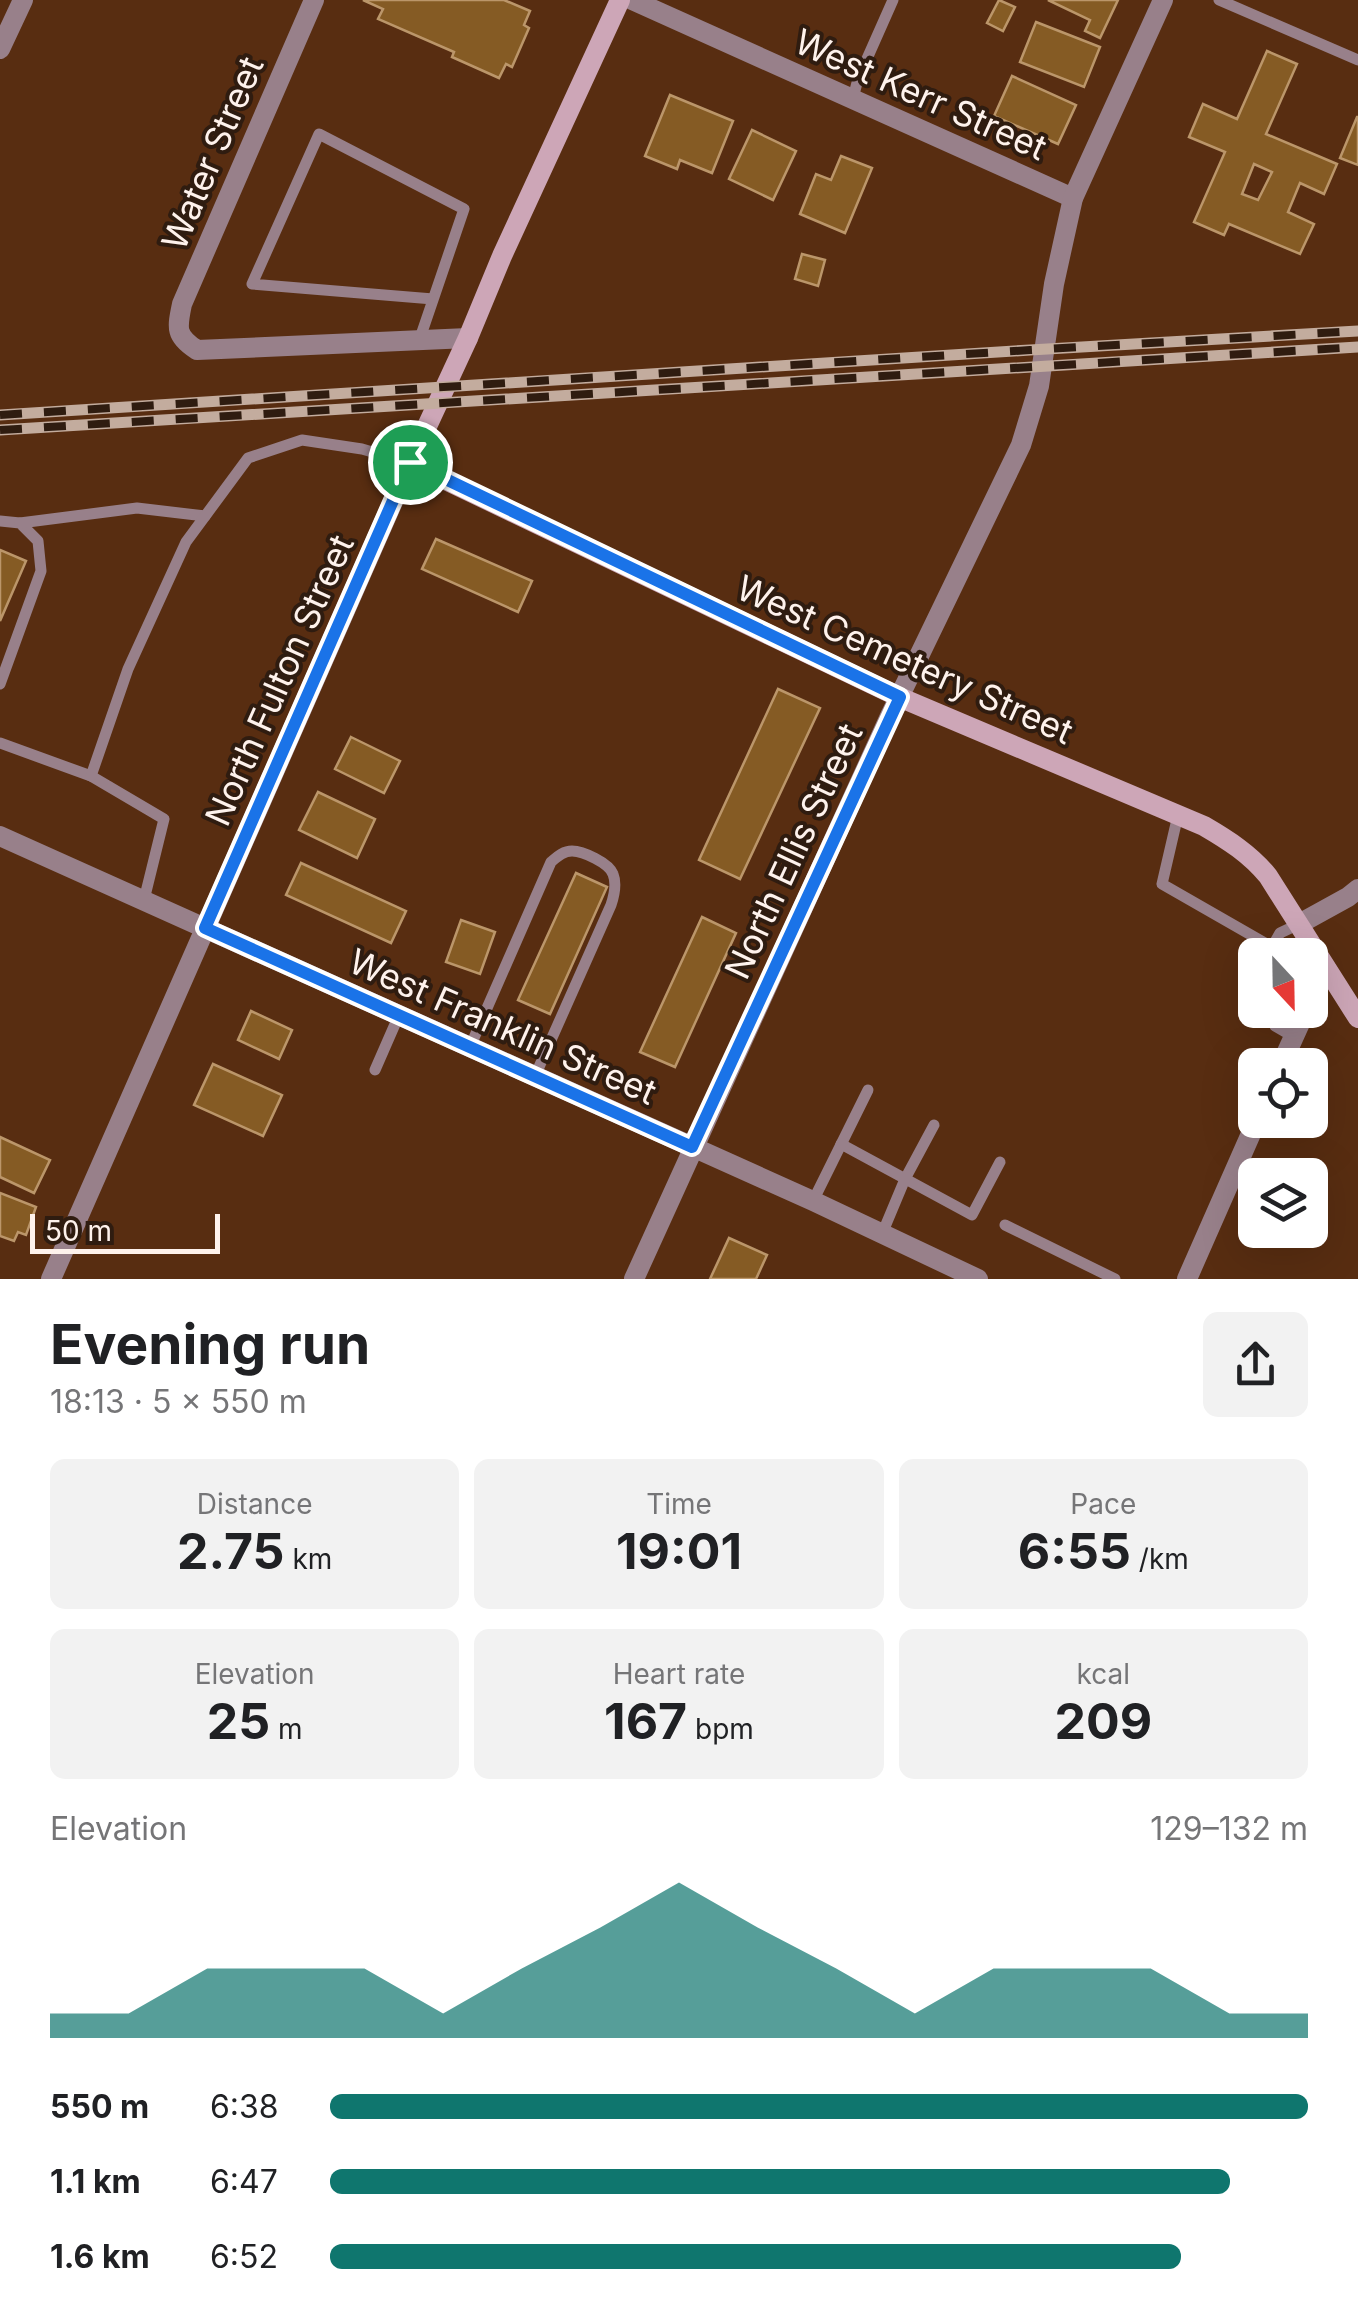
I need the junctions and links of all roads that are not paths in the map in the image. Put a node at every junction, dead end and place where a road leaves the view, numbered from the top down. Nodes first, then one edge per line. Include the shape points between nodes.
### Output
1 (23, 0) edge
2 (314, 0) edge
3 (620, 0) edge
4 (632, 0) edge
5 (893, 0) edge
6 (1163, 0) edge
7 (1219, 0) edge
8 (0, 49) edge
9 (1358, 60) edge
10 (853, 98) junction
11 (1073, 198) junction
12 (433, 299) junction
13 (468, 338) junction
14 (419, 340) junction
15 (410, 462) junction
16 (206, 516) junction
17 (0, 521) edge
18 (20, 523) junction
19 (0, 684) edge
20 (900, 697) junction
21 (0, 743) edge
22 (91, 776) junction
23 (1178, 815) junction
24 (0, 836) edge
25 (1358, 890) edge
26 (144, 900) junction
27 (1299, 924) junction
28 (205, 928) junction
29 (1250, 938) edge
30 (1278, 938) edge
31 (1308, 938) edge
32 (1328, 971) edge
33 (399, 1015) junction
34 (1358, 1018) edge
35 (1278, 1028) edge
36 (1298, 1028) edge
37 (1294, 1037) junction
38 (470, 1047) junction
39 (1289, 1048) edge
40 (374, 1070) dead end
41 (535, 1076) junction
42 (868, 1090) dead end
43 (934, 1125) dead end
44 (1249, 1138) edge
45 (842, 1144) junction
46 (692, 1147) junction
47 (1000, 1162) dead end
48 (906, 1179) junction
49 (813, 1201) junction
50 (1005, 1226) dead end
51 (882, 1234) junction
52 (52, 1279) edge
53 (634, 1279) edge
54 (978, 1279) edge
55 (1115, 1279) edge
56 (1187, 1279) edge

1 - 8 street
2 - 14 street, Water Street via 182,304 179,334 196,350
3 - 13 street, North Fulton Street
4 - 10 street, West Kerr Street
5 - 10 lane
6 - 11 street, North Ellis Street
7 - 9 lane
10 - 11 street, West Kerr Street
11 - 20 street, North Ellis Street via 1039,386 1021,444
12 - 12 lane via 464,209 319,134 252,284
12 - 14 lane
13 - 14 street
13 - 15 street, North Fulton Street
15 - 16 lane via 302,440 248,458
15 - 20 street, West Cemetery Street
15 - 28 street, North Fulton Street
16 - 18 lane via 137,508
16 - 22 lane via 186,542 128,669
17 - 18 lane
18 - 19 lane via 38,541 41,571
20 - 23 street, West Cemetery Street
20 - 46 street, North Ellis Street
21 - 22 lane
22 - 26 lane via 164,820
23 - 27 street, West Cemetery Street via 1252,858
23 - 29 lane via 1162,884
24 - 26 street, West Franklin Street
25 - 27 street
26 - 28 street, West Franklin Street
27 - 30 lane
27 - 31 street, West Cemetery Street
28 - 33 street, West Franklin Street
28 - 52 street, North Fulton Street
32 - 34 street, West Cemetery Street
33 - 38 street, West Franklin Street
33 - 40 lane
35 - 37 lane
36 - 37 street
37 - 39 street
38 - 41 street, West Franklin Street
38 - 41 lane via 551,862 574,851 594,859 613,873 611,906
41 - 46 street, West Franklin Street
42 - 45 lane
43 - 48 lane
44 - 56 street
45 - 48 lane
45 - 49 lane
46 - 49 street, West Franklin Street
46 - 53 street, North Ellis Street
47 - 48 lane via 972,1215
48 - 51 lane
49 - 51 street, West Franklin Street
50 - 55 lane
51 - 54 street, West Franklin Street

